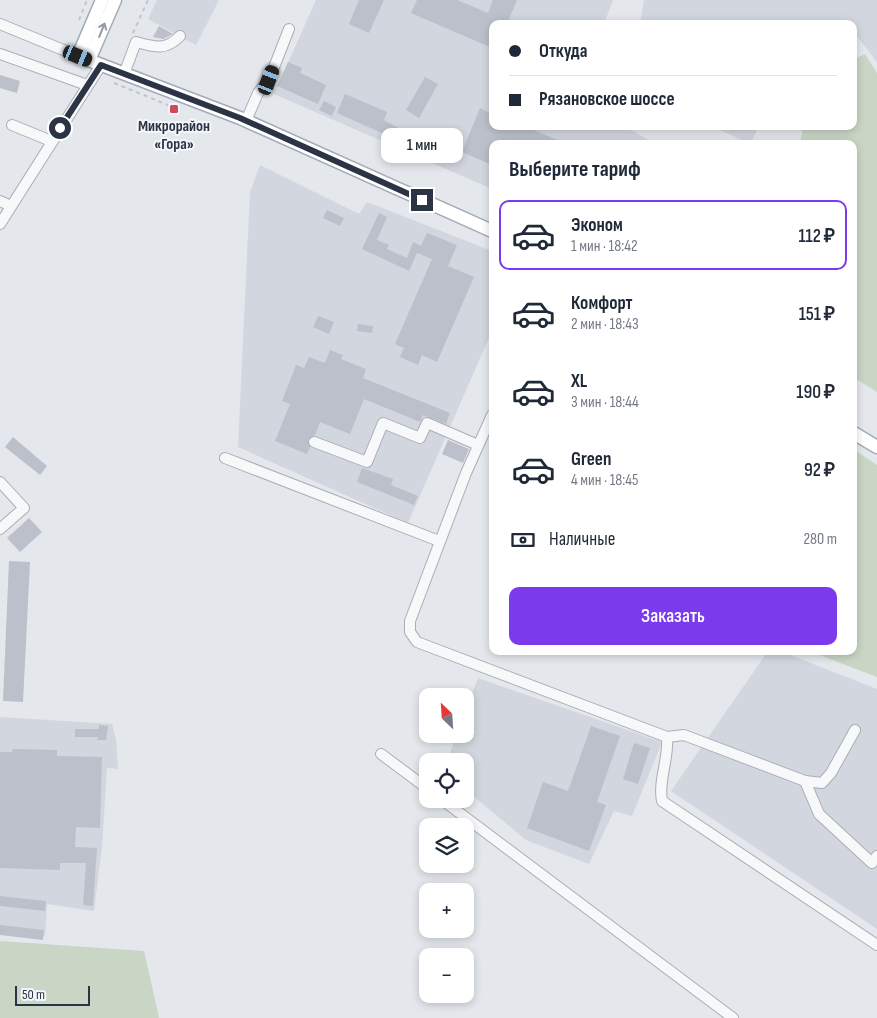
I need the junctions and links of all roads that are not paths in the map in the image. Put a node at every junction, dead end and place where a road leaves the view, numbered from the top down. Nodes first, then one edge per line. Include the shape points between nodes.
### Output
1 (102, 0) edge
2 (115, 0) edge
3 (0, 24) edge
4 (289, 29) dead end
5 (180, 36) dead end
6 (0, 54) edge
7 (90, 61) junction
8 (124, 74) junction
9 (87, 85) junction
10 (246, 121) junction
11 (12, 125) dead end
12 (52, 142) junction
13 (0, 201) edge
14 (11, 206) junction
15 (0, 224) edge
16 (489, 231) edge
17 (489, 421) edge
18 (857, 435) edge
19 (314, 442) dead end
20 (478, 445) junction
21 (877, 447) edge
22 (225, 458) dead end
23 (0, 482) edge
24 (0, 529) edge
25 (440, 541) junction
26 (855, 730) dead end
27 (667, 737) junction
28 (381, 754) dead end
29 (419, 781) edge
30 (805, 781) junction
31 (453, 808) edge
32 (877, 856) edge
33 (877, 945) edge
34 (733, 1018) edge

1 - 7 main road
7 -> 2 main road
3 - 7 street
4 - 10 street via 269,80 258,93
5 - 8 street via 172,45 158,48 136,42
6 - 9 street
7 - 8 main road
7 - 9 street
8 - 10 main road
9 - 12 street
10 - 16 main road
11 - 12 street
12 - 14 street
13 - 14 street
14 - 15 street
17 - 20 street
18 - 21 main road
19 - 20 street via 366,462 383,423 420,438 427,423
20 - 25 street
22 - 25 street
23 - 24 street via 24,508
25 - 27 street via 410,621 410,632 417,642
26 - 30 street via 822,783
27 - 30 street via 684,735
27 - 33 street via 668,750 660,792 662,801
28 - 29 street
30 - 32 street via 819,814 872,863
31 - 34 street

